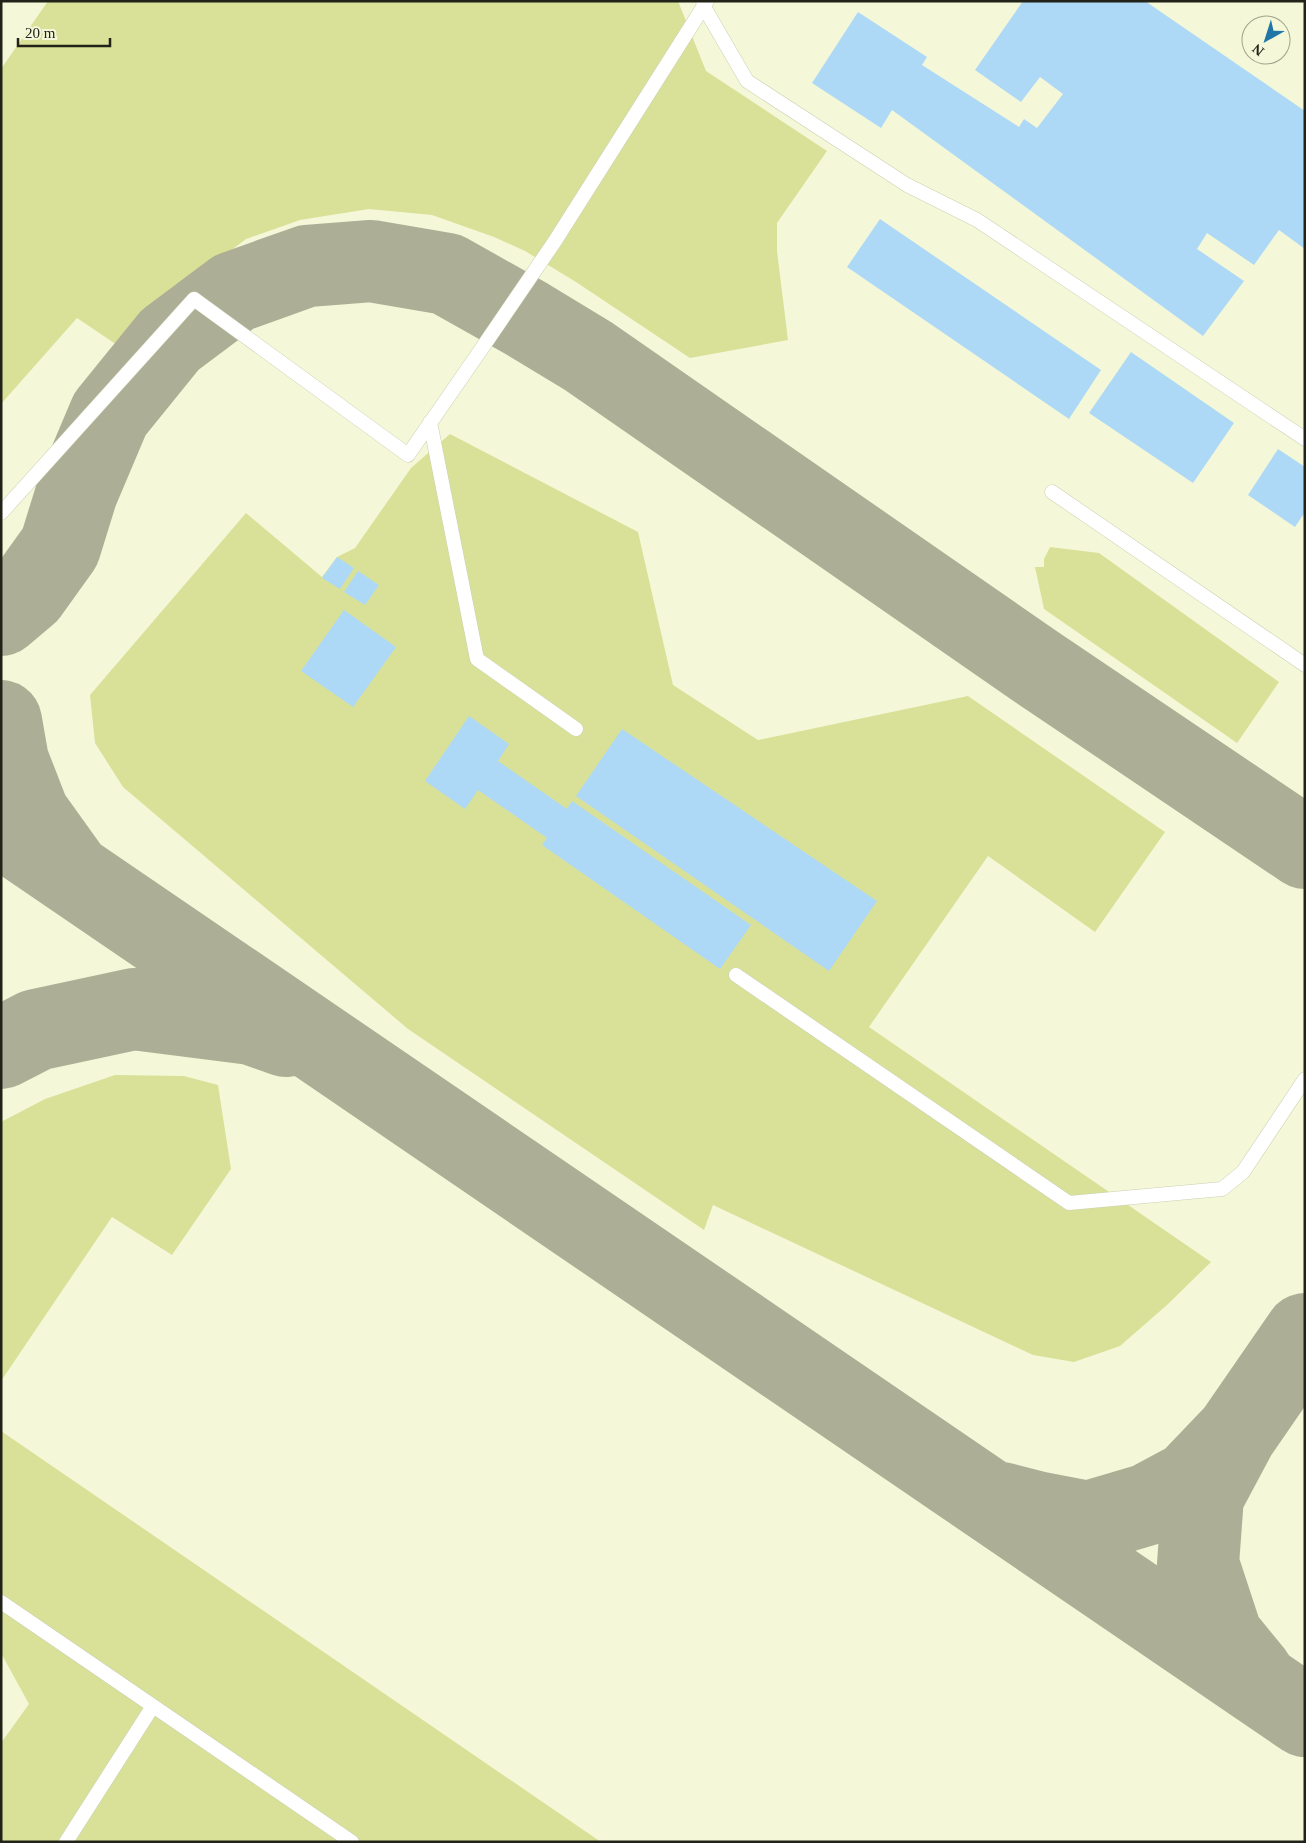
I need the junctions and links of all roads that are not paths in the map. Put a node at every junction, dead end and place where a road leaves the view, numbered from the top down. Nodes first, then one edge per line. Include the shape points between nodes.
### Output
1 (705, 3) edge
2 (430, 422) junction
3 (1305, 439) edge
4 (1052, 492) dead end
5 (1, 513) edge
6 (1305, 665) edge
7 (576, 729) dead end
8 (736, 975) dead end
9 (1305, 1079) edge
10 (1, 1602) edge
11 (153, 1706) junction
12 (66, 1842) edge
13 (352, 1842) edge

1 - 2 lane via 555,241
1 - 3 lane via 747,81 907,185 977,220
2 - 5 lane via 408,455 194,299
2 - 7 lane via 477,659
4 - 6 lane
8 - 9 lane via 1069,1203 1222,1189 1243,1172
10 - 11 lane
11 - 12 lane
11 - 13 lane

